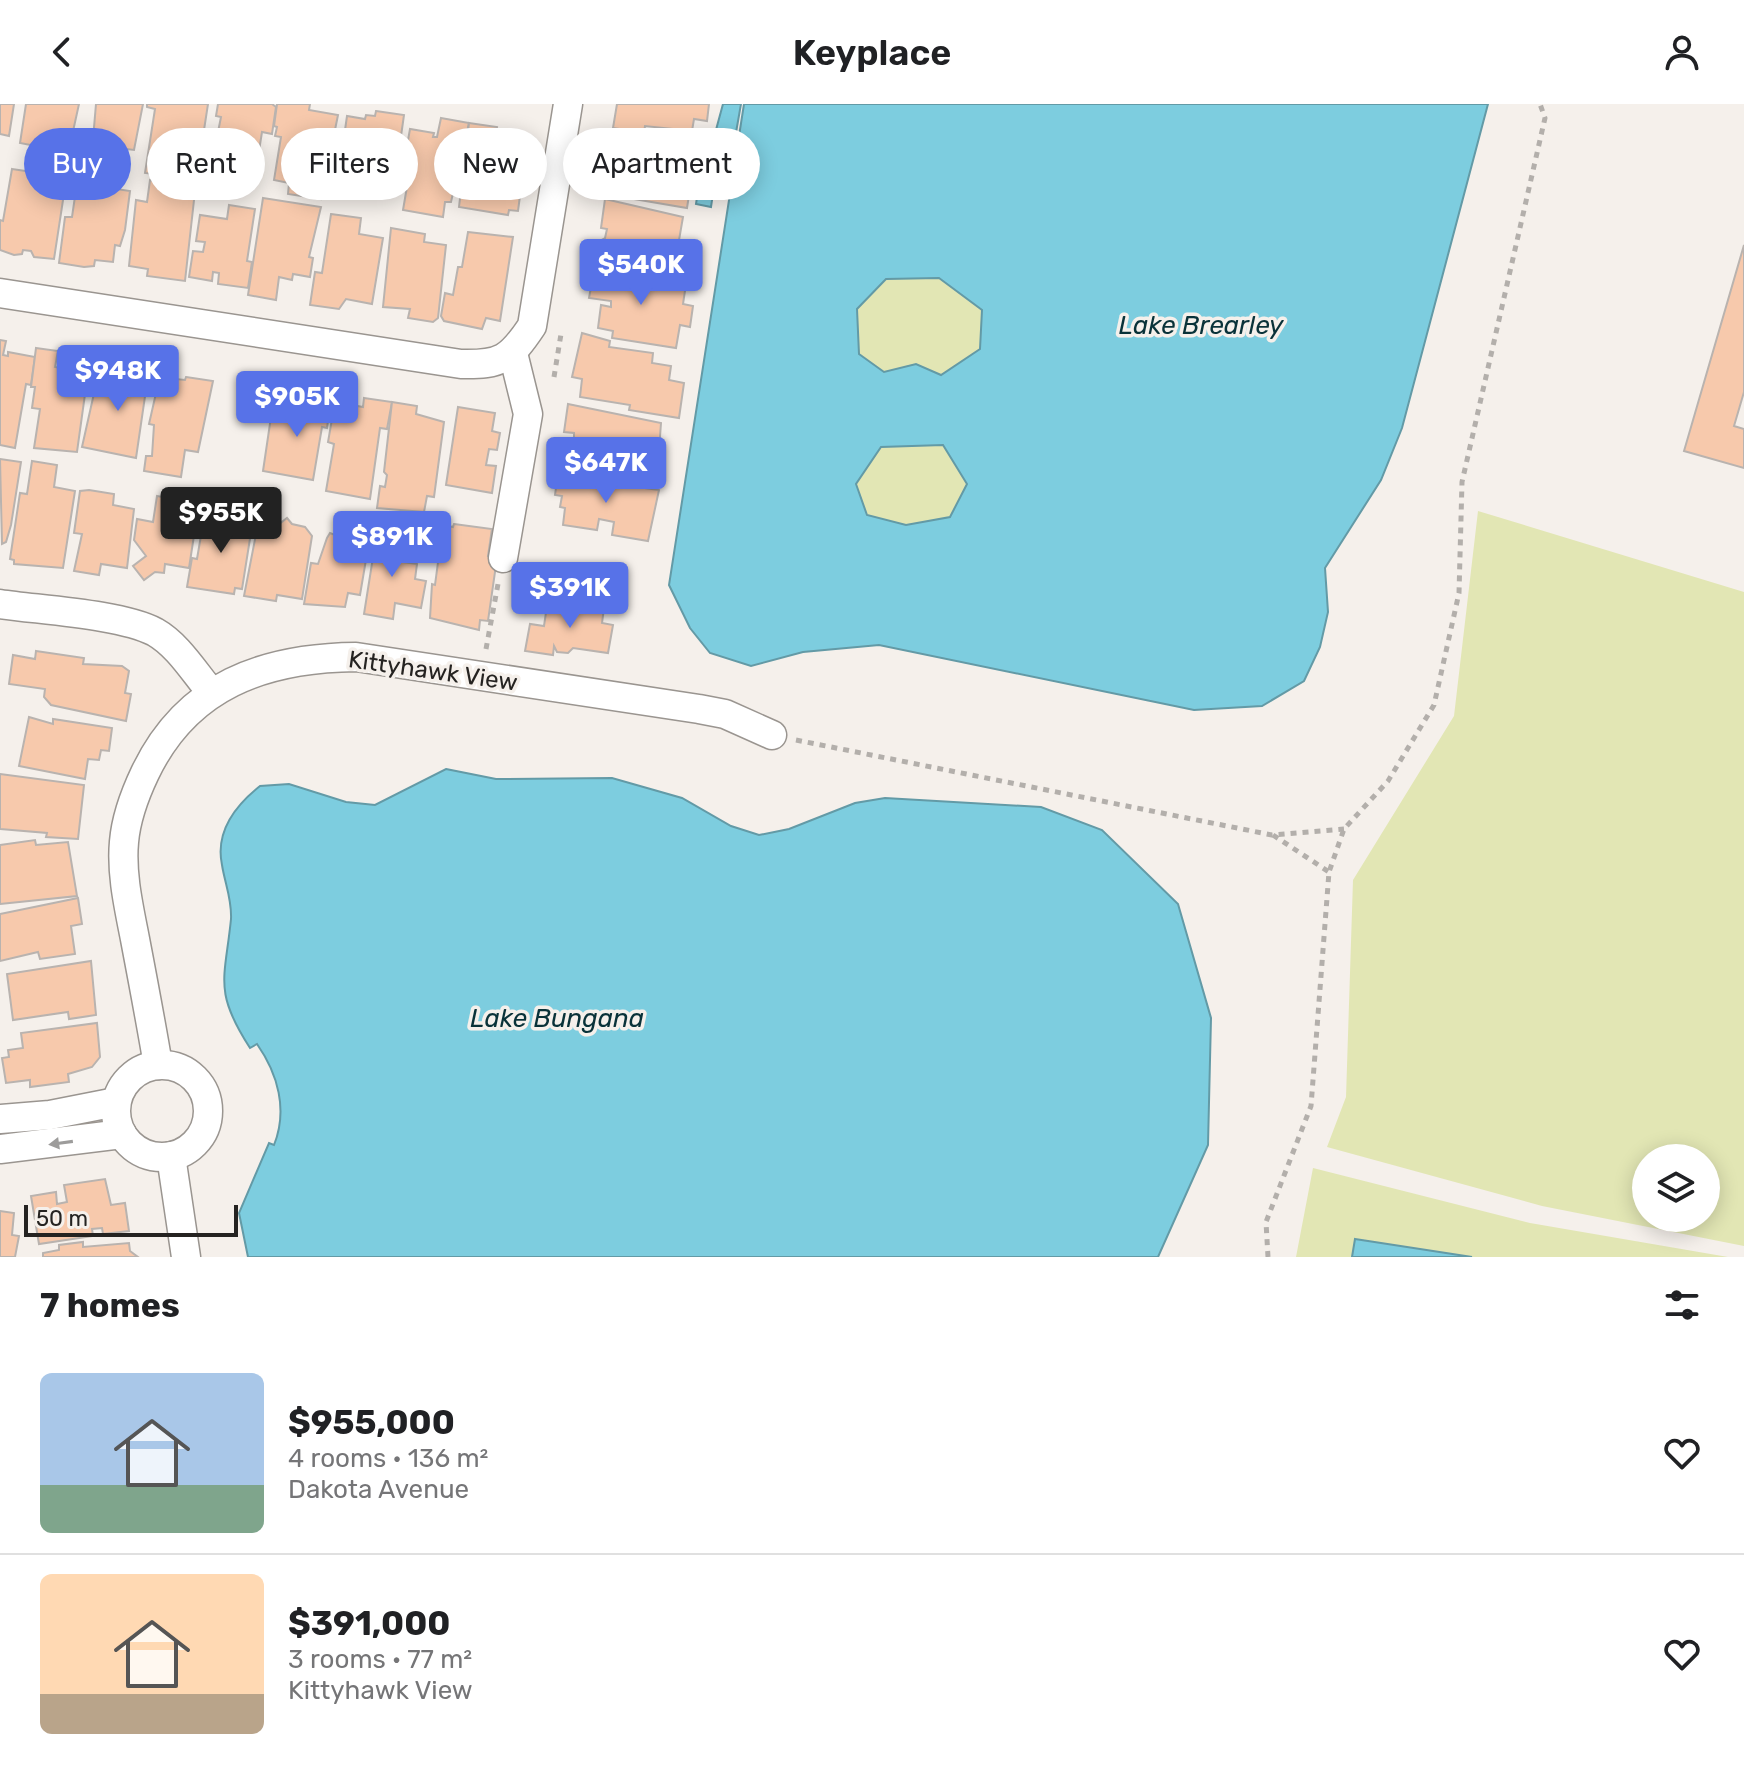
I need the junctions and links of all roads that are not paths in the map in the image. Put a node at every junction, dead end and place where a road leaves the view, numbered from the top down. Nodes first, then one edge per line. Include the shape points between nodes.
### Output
1 (568, 104) edge
2 (0, 293) edge
3 (513, 353) junction
4 (503, 558) road end
5 (0, 604) edge
6 (211, 692) junction
7 (772, 735) road end
8 (158, 1065) junction
9 (116, 1102) junction
10 (0, 1119) edge
11 (122, 1134) junction
12 (0, 1149) edge
13 (171, 1156) junction
14 (186, 1257) edge

1 - 3 street via 532,326
2 - 3 street via 461,364 488,365
3 - 4 street via 528,414
5 - 6 street via 127,623 154,632
6 - 7 street, Kittyhawk View via 264,669 311,658 356,657 699,709 725,714
6 - 8 street, Kittyhawk View via 179,720 155,753 135,794 123,843 126,892
8 - 9 street via 131,1076
8 - 13 street via 193,1077 208,1111 193,1145
9 - 10 street
9 - 11 street
11 -> 12 street
11 - 13 street via 138,1151
13 - 14 street

